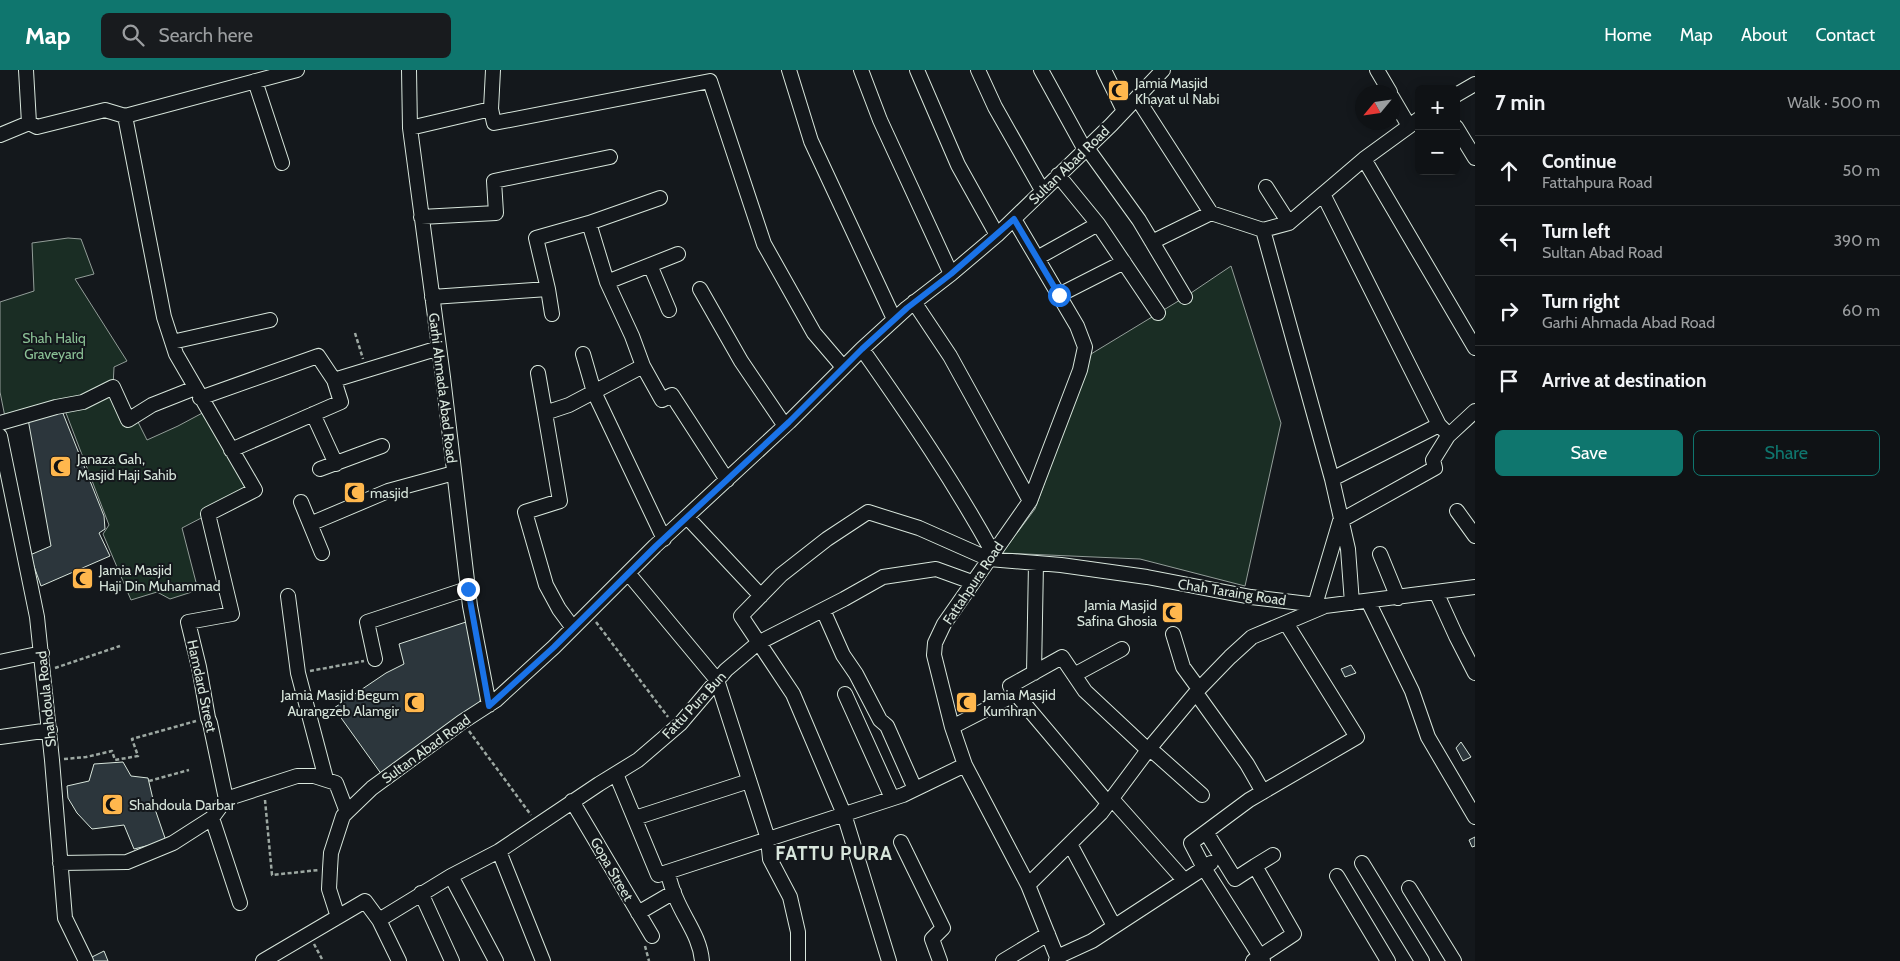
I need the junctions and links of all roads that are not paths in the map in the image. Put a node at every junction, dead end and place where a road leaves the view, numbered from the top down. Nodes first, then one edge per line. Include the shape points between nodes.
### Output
1 (26, 70) edge
2 (297, 70) edge
3 (409, 70) edge
4 (494, 70) edge
5 (789, 70) edge
6 (861, 70) edge
7 (917, 70) edge
8 (978, 70) edge
9 (1041, 70) edge
10 (1104, 70) edge
11 (1163, 70) edge
12 (1377, 70) edge
13 (255, 81) junction
14 (1475, 84) edge
15 (1386, 85) edge
16 (1460, 93) edge
17 (1137, 98) junction
18 (1400, 106) edge
19 (491, 109) junction
20 (1124, 111) junction
21 (125, 116) junction
22 (1414, 122) edge
23 (29, 123) junction
24 (410, 128) junction
25 (1458, 130) edge
26 (0, 135) edge
27 (1086, 149) junction
28 (610, 157) dead end
29 (1475, 158) edge
30 (1364, 159) junction
31 (282, 163) dead end
32 (1058, 174) junction
33 (1266, 187) dead end
34 (1042, 190) junction
35 (1322, 194) junction
36 (660, 198) dead end
37 (1211, 213) junction
38 (421, 216) junction
39 (1014, 219) junction
40 (589, 223) junction
41 (1289, 223) junction
42 (1098, 224) junction
43 (1263, 230) junction
44 (997, 234) junction
45 (1152, 242) junction
46 (678, 254) dead end
47 (1037, 258) junction
48 (1124, 262) junction
49 (650, 265) junction
50 (951, 274) junction
51 (606, 282) junction
52 (700, 288) dead end
53 (548, 289) junction
54 (1059, 295) junction
55 (432, 297) junction
56 (1185, 297) dead end
57 (914, 302) junction
58 (669, 310) dead end
59 (1158, 313) dead end
60 (552, 314) dead end
61 (894, 319) junction
62 (270, 320) dead end
63 (172, 342) junction
64 (439, 348) junction
65 (1475, 348) edge
66 (862, 349) junction
67 (583, 354) dead end
68 (643, 366) junction
69 (843, 367) junction
70 (538, 373) dead end
71 (334, 380) junction
72 (594, 392) junction
73 (198, 393) junction
74 (1475, 411) edge
75 (545, 413) junction
76 (312, 414) junction
77 (0, 423) edge
78 (1439, 424) junction
79 (784, 426) junction
80 (1448, 436) junction
81 (0, 438) edge
82 (382, 446) dead end
83 (231, 450) junction
84 (336, 464) junction
85 (320, 469) dead end
86 (454, 473) junction
87 (1332, 479) junction
88 (727, 480) junction
89 (1030, 501) junction
90 (301, 502) dead end
91 (1457, 511) dead end
92 (687, 517) junction
93 (1340, 522) junction
94 (310, 524) junction
95 (1475, 536) edge
96 (664, 539) junction
97 (322, 553) dead end
98 (1380, 554) dead end
99 (991, 556) junction
100 (1036, 562) junction
101 (628, 573) junction
102 (972, 582) junction
103 (1475, 587) edge
104 (468, 589) junction
105 (1436, 592) junction
106 (288, 596) dead end
107 (761, 596) junction
108 (1398, 598) junction
109 (1368, 601) junction
110 (1352, 603) junction
111 (1320, 606) junction
112 (823, 610) junction
113 (1286, 623) junction
114 (573, 628) junction
115 (1173, 634) dead end
116 (758, 643) junction
117 (1122, 649) dead end
118 (42, 653) junction
119 (375, 658) road end
120 (0, 662) edge
121 (1034, 673) junction
122 (1475, 673) edge
123 (1074, 675) junction
124 (718, 680) junction
125 (1198, 691) junction
126 (845, 694) dead end
127 (1016, 694) junction
128 (489, 706) junction
129 (952, 727) junction
130 (50, 730) junction
131 (0, 737) edge
132 (1148, 750) junction
133 (965, 764) junction
134 (616, 774) junction
135 (326, 779) junction
136 (749, 781) junction
137 (915, 789) junction
138 (1263, 792) junction
139 (1202, 795) dead end
140 (892, 798) junction
141 (226, 800) junction
142 (572, 801) junction
143 (1110, 801) junction
144 (347, 812) junction
145 (844, 814) junction
146 (1475, 817) edge
147 (212, 818) junction
148 (635, 818) junction
149 (1206, 832) junction
150 (768, 839) junction
151 (901, 842) dead end
152 (1070, 844) junction
153 (499, 851) junction
154 (1273, 855) dead end
155 (1220, 856) junction
156 (60, 863) junction
157 (1362, 863) dead end
158 (1255, 866) junction
159 (1204, 868) junction
160 (667, 872) junction
161 (451, 876) junction
162 (1337, 876) dead end
163 (1184, 880) junction
164 (1028, 884) junction
165 (1409, 888) dead end
166 (674, 892) junction
167 (421, 893) junction
168 (240, 904) dead end
169 (638, 913) junction
170 (338, 917) junction
171 (379, 920) junction
172 (1114, 926) junction
173 (1048, 934) junction
174 (652, 936) dead end
175 (394, 959) edge
176 (1259, 959) edge
177 (1057, 960) edge
178 (86, 961) edge
179 (263, 961) edge
180 (452, 961) edge
181 (496, 961) edge
182 (543, 961) edge
183 (702, 961) edge
184 (798, 961) edge
185 (890, 961) edge
186 (940, 961) edge
187 (1003, 961) edge
188 (1388, 961) edge
189 (1422, 961) edge
190 (1454, 961) edge

1 - 23 street
2 - 13 street
3 - 24 street, Garhi Ahmada Abad Road
4 - 19 street
5 - 61 street via 811,141
6 - 50 street via 880,120
7 - 44 street via 958,165
8 - 34 street
9 - 27 street
10 - 20 street
11 - 17 street, Sultan Abad Road
12 - 15 street
13 - 21 street
13 - 31 street
14 - 16 street
17 - 20 street, Sultan Abad Road
17 - 37 street
18 - 22 street
19 - 24 street
19 - 69 street via 494,123 710,81 764,244 814,333
20 - 27 street, Sultan Abad Road
21 - 23 street via 105,110 37,127
21 - 63 street via 164,317
22 - 30 street
23 - 26 street
24 - 38 street, Garhi Ahmada Abad Road
25 - 29 street
27 - 32 street, Sultan Abad Road
27 - 45 street
28 - 38 street via 494,181 496,213
30 - 35 street
30 - 65 street
32 - 34 street, Sultan Abad Road
32 - 42 street
33 - 41 street
34 - 39 street, Sultan Abad Road
35 - 41 street
35 - 78 street
36 - 40 street
37 - 43 street
37 - 45 street
38 - 55 street, Garhi Ahmada Abad Road
39 - 44 street, Sultan Abad Road
39 - 47 street, Fattahpura Road
40 - 51 street
40 - 53 street via 536,238
41 - 43 street
42 - 47 street
42 - 48 street
43 - 87 street
44 - 50 street, Sultan Abad Road
45 - 56 street
46 - 49 street
47 - 54 street, Fattahpura Road
48 - 54 street
48 - 59 street
49 - 51 street
49 - 58 street
50 - 57 street, Sultan Abad Road
51 - 68 street
52 - 79 street via 741,361
53 - 55 street
53 - 60 street
54 - 89 street, Fattahpura Road via 1085,348 1080,370
55 - 64 street, Garhi Ahmada Abad Road
57 - 61 street, Sultan Abad Road
57 - 89 street via 950,356
61 - 66 street, Sultan Abad Road
62 - 63 street
63 - 73 street
64 - 71 street
64 - 86 street, Garhi Ahmada Abad Road
66 - 69 street, Sultan Abad Road
66 - 99 street via 965,502
67 - 72 street
68 - 72 street
68 - 88 street via 662,400 672,394
69 - 79 street, Sultan Abad Road
70 - 75 street
71 - 73 street via 318,356
71 - 76 street via 341,402
72 - 75 street
72 - 96 street
73 - 77 street via 152,405 128,420 114,387 83,402
73 - 83 street
74 - 80 street
75 - 114 street via 560,501 525,512 546,585
76 - 83 street
76 - 84 street
78 - 80 street
78 - 87 street
79 - 88 street, Sultan Abad Road
80 - 93 street via 1434,460 1436,468
81 - 118 street, Shahdoula Road
82 - 84 street
83 - 141 street, Hamdard Street via 254,490 208,514 232,614 188,622
84 - 85 street
86 - 94 street via 388,491
86 - 104 street, Garhi Ahmada Abad Road
87 - 93 street
88 - 92 street, Sultan Abad Road
89 - 99 street, Fattahpura Road
90 - 94 street
91 - 95 street
92 - 96 street, Sultan Abad Road
92 - 107 street
93 - 110 street via 1348,548
93 - 111 street
94 - 97 street
96 - 101 street, Sultan Abad Road
98 - 108 street
99 - 100 street, Chah Taraing Road
99 - 102 street, Fattahpura Road
99 - 107 street via 868,512 781,575
100 - 111 street, Chah Taraing Road
100 - 121 street
101 - 114 street, Sultan Abad Road
101 - 124 street
102 - 112 street, Fattu Pura Bun via 936,569 883,577
102 - 129 street, Fattahpura Road via 935,643 934,655
103 - 105 street, Chah Taraing Road
104 - 119 street via 367,622
104 - 128 street, Garhi Ahmada Abad Road
105 - 108 street, Chah Taraing Road
105 - 122 street
106 - 135 street via 298,673
107 - 116 street via 741,616
108 - 109 street, Chah Taraing Road
109 - 110 street, Chah Taraing Road
109 - 146 street via 1412,691 1428,737
110 - 111 street, Chah Taraing Road
111 - 113 street
112 - 116 street, Fattu Pura Bun
112 - 137 street via 843,655 880,720 887,726
113 - 125 street via 1252,638
113 - 138 street via 1357,737
114 - 128 street, Sultan Abad Road
115 - 125 street via 1183,667
116 - 124 street, Fattu Pura Bun
116 - 145 street via 793,694
117 - 123 street
118 - 120 street
118 - 130 street, Shahdoula Road
121 - 123 street via 1062,657
121 - 127 street via 1010,686
123 - 132 street via 1085,691
124 - 134 street, Fattu Pura Bun via 675,728
124 - 136 street
125 - 132 street
125 - 138 street
126 - 140 street
127 - 129 street
127 - 143 street
128 - 144 street, Sultan Abad Road via 372,788
129 - 133 street, Fattahpura Road
130 - 131 street
130 - 156 street, Shahdoula Road
132 - 139 street
132 - 143 street
133 - 137 street
133 - 164 street, Fattahpura Road
134 - 142 street, Fattu Pura Bun
134 - 148 street
135 - 141 street via 297,776
135 - 144 street via 336,783
136 - 148 street
136 - 150 street
137 - 140 street
138 - 149 street
140 - 145 street
141 - 147 street
142 - 153 street, Fattu Pura Bun
142 - 169 street, Gopa Street
143 - 152 street
143 - 163 street
144 - 170 street via 331,853 329,889
145 - 150 street
145 - 185 street
147 - 156 street via 173,843 127,862
147 - 168 street
148 - 160 street via 658,874
149 - 155 street
149 - 159 street via 1190,843
150 - 160 street
150 - 184 street via 770,859 790,896 798,932
151 - 186 street via 943,928 932,939
152 - 164 street
152 - 172 street
153 - 161 street, Fattu Pura Bun
153 - 182 street
154 - 158 street
155 - 158 street via 1235,880
155 - 159 street
156 - 178 street, Shahdoula Road via 65,918
157 - 189 street
158 - 176 street via 1294,934
159 - 163 street
159 - 176 street
160 - 166 street
161 - 167 street, Fattu Pura Bun
161 - 181 street
162 - 188 street
163 - 172 street
164 - 173 street, Fattahpura Road
165 - 190 street
166 - 169 street
166 - 183 street via 694,931
167 - 171 street, Fattu Pura Bun
167 - 180 street
169 - 174 street, Gopa Street
170 - 171 street via 364,901
170 - 179 street
171 - 175 street
172 - 177 street
173 - 177 street, Fattahpura Road
173 - 187 street

